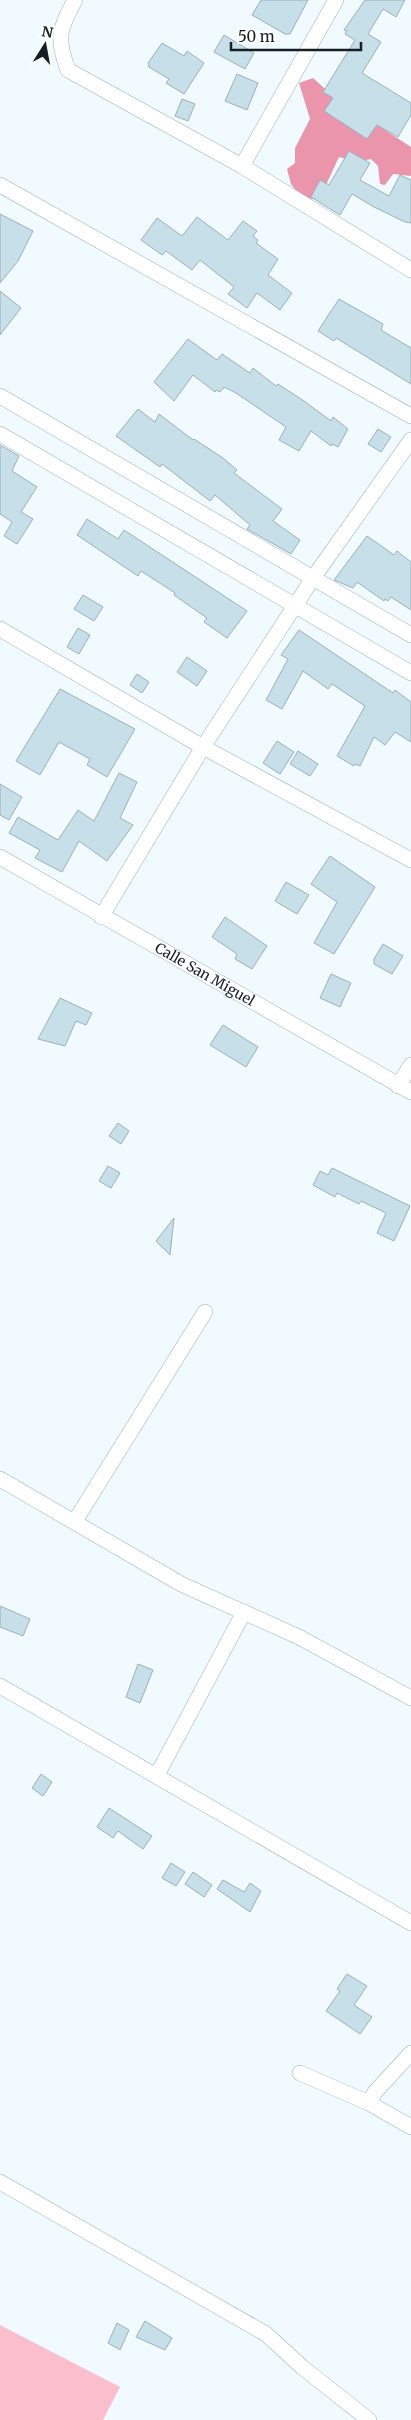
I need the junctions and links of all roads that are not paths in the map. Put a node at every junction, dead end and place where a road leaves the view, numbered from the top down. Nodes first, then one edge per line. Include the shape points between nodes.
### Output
1 (74, 0) edge
2 (336, 0) edge
3 (242, 166) junction
4 (0, 184) edge
5 (411, 270) edge
6 (0, 396) edge
7 (411, 416) edge
8 (0, 434) edge
9 (411, 440) edge
10 (313, 578) junction
11 (296, 606) junction
12 (0, 629) edge
13 (411, 634) edge
14 (411, 673) edge
15 (204, 747) junction
16 (0, 857) edge
17 (411, 860) edge
18 (101, 916) junction
19 (411, 1065) edge
20 (405, 1089) edge
21 (205, 1312) dead end
22 (0, 1478) edge
23 (75, 1522) junction
24 (244, 1612) junction
25 (0, 1686) edge
26 (411, 1698) edge
27 (157, 1775) junction
28 (411, 1922) edge
29 (411, 2053) edge
30 (300, 2073) dead end
31 (369, 2103) junction
32 (411, 2127) edge
33 (0, 2182) edge
34 (369, 2420) edge

1 - 3 street via 59,43 68,70
2 - 3 street
3 - 5 street
4 - 7 street
6 - 10 street
8 - 11 street
9 - 10 street
10 - 11 street
10 - 13 street
11 - 14 street
11 - 15 street
12 - 15 street
15 - 17 street
15 - 18 street
16 - 18 street, Calle San Miguel
18 - 20 street, Calle San Miguel
19 - 20 street
21 - 23 street
22 - 23 street
23 - 24 street via 181,1584
24 - 26 street via 299,1637
24 - 27 street
25 - 27 street
27 - 28 street
29 - 31 street
30 - 31 street
31 - 32 street
33 - 34 street via 266,2334

